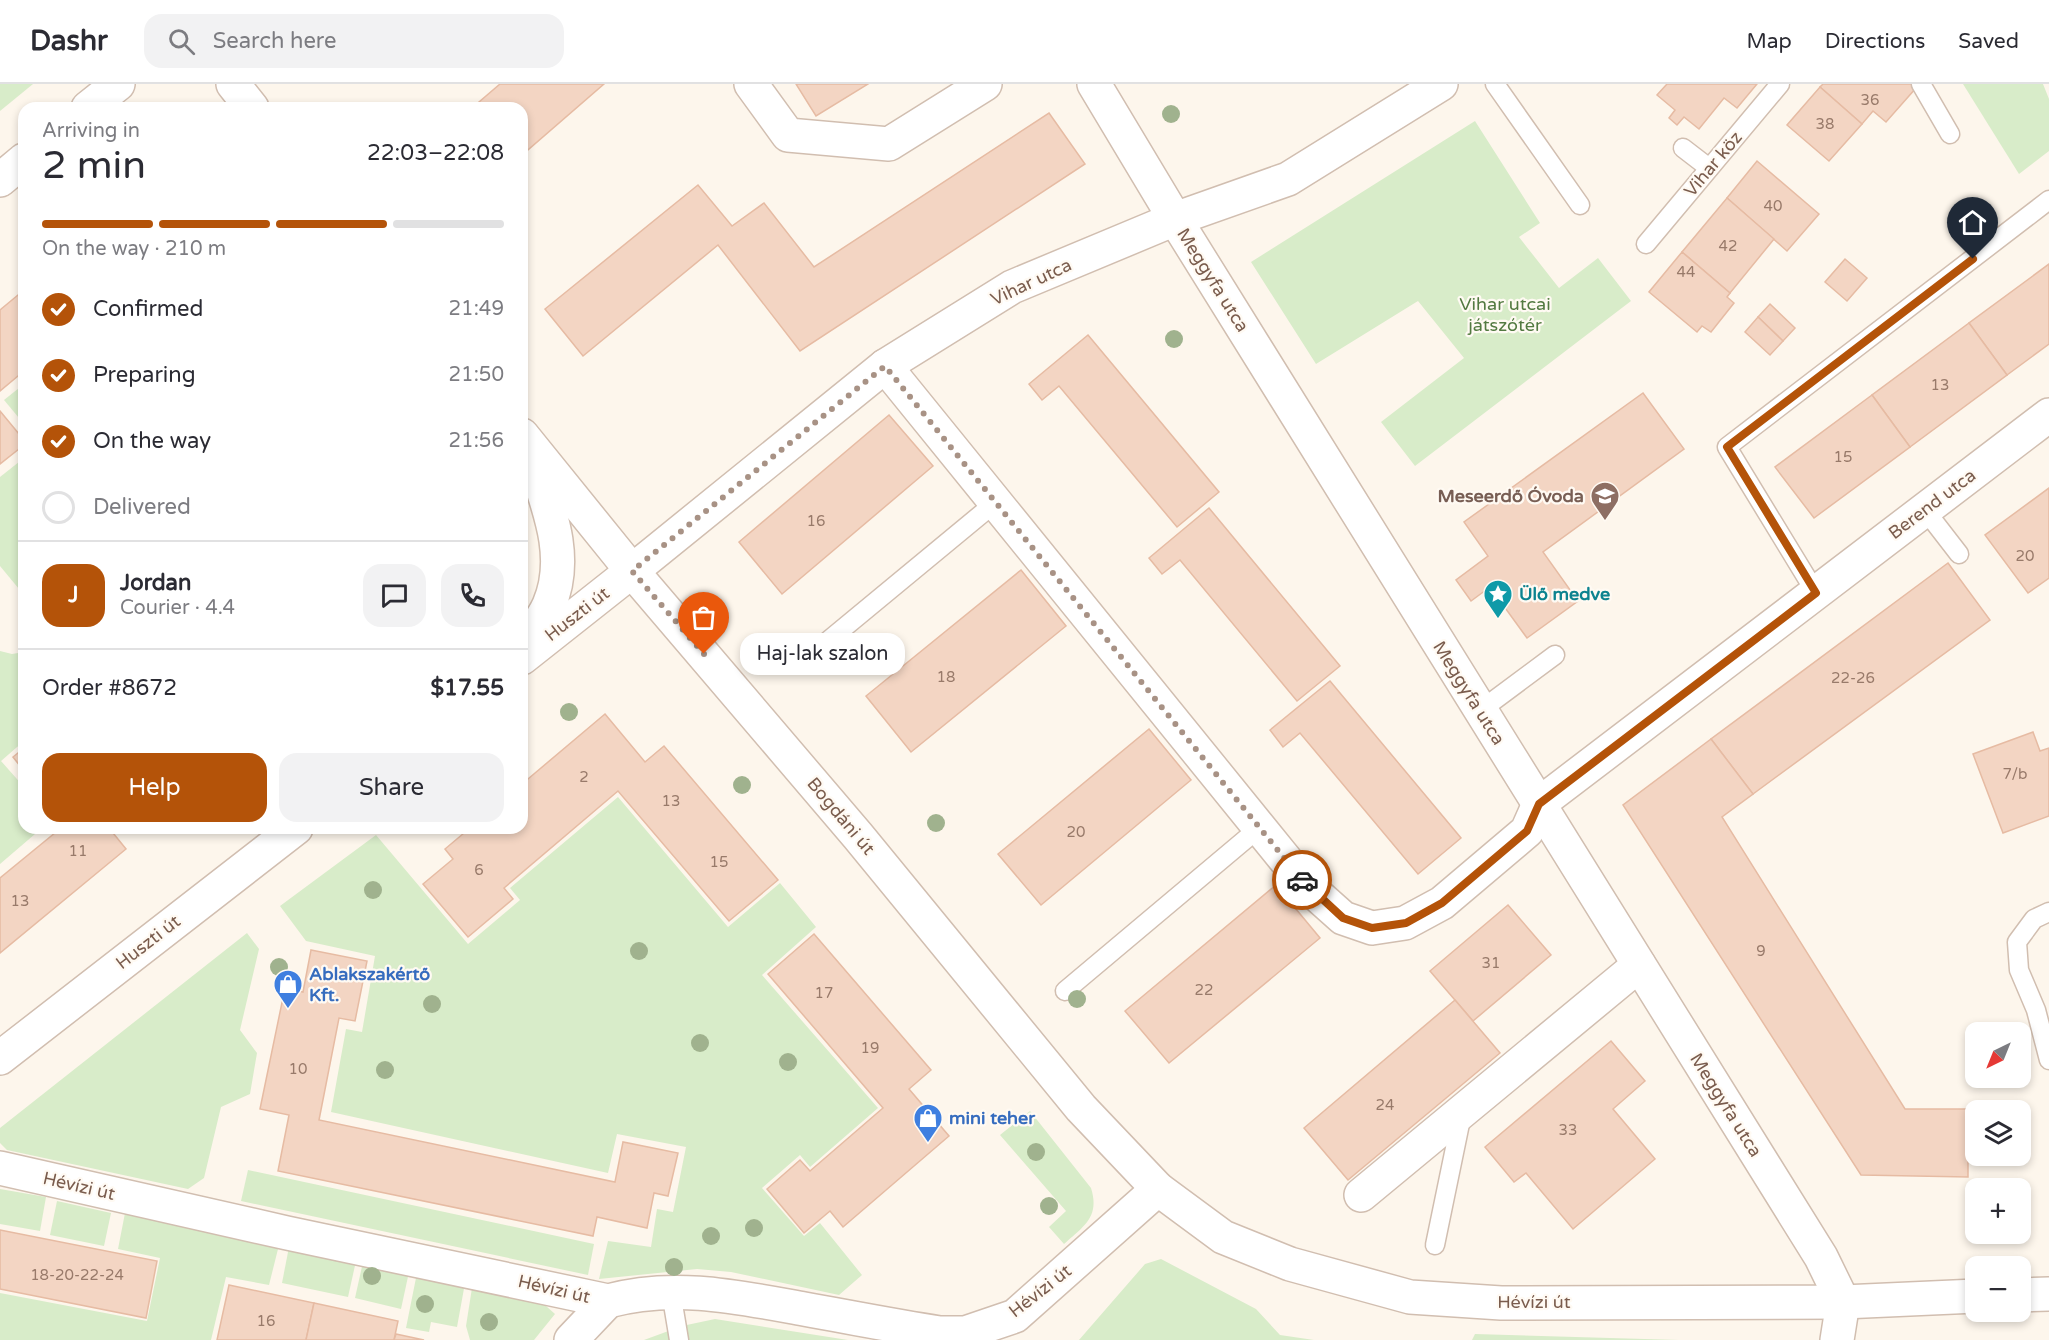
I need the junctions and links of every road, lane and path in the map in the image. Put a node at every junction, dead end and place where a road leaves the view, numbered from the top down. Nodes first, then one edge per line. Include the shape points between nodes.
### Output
1 (118, 84) edge
2 (233, 84) edge
3 (751, 84) edge
4 (985, 84) edge
5 (1094, 84) edge
6 (1441, 84) edge
7 (1495, 84) edge
8 (1780, 84) edge
9 (1921, 84) edge
10 (96, 102) edge
11 (247, 102) edge
12 (1950, 134) dead end
13 (1683, 148) dead end
14 (18, 165) edge
15 (1708, 168) junction
16 (0, 180) edge
17 (2049, 200) edge
18 (1580, 205) dead end
19 (1175, 219) junction
20 (1646, 244) dead end
21 (885, 366) junction
22 (2049, 415) edge
23 (528, 443) edge
24 (528, 450) edge
25 (996, 502) junction
26 (1925, 510) junction
27 (1959, 554) dead end
28 (632, 571) junction
29 (1816, 593) junction
30 (528, 639) edge
31 (823, 645) dead end
32 (528, 653) edge
33 (1555, 655) dead end
34 (1480, 710) junction
35 (1539, 804) junction
36 (1259, 828) junction
37 (288, 834) edge
38 (2049, 912) edge
39 (1639, 965) junction
40 (1065, 991) dead end
41 (0, 1058) edge
42 (2049, 1060) edge
43 (1462, 1112) junction
44 (0, 1168) edge
45 (1158, 1190) junction
46 (1362, 1196) dead end
47 (1435, 1245) dead end
48 (671, 1292) junction
49 (2049, 1294) edge
50 (2031, 1295) edge
51 (1965, 1296) edge
52 (608, 1301) junction
53 (1843, 1302) junction
54 (571, 1340) edge
55 (679, 1340) edge
56 (1837, 1340) edge

1 - 10 street
2 - 11 street
3 - 4 street via 788,135 889,144
5 - 19 street, Meggyfa utca
6 - 19 street, Vihar utca via 1288,179
7 - 18 lane
8 - 15 lane, Vihar köz
9 - 12 lane
13 - 15 lane
14 - 16 street
15 - 20 lane, Vihar köz
17 - 29 lane via 1727,447
19 - 21 street, Vihar utca via 1012,286
19 - 34 street, Meggyfa utca
21 - 25 street, Berend utca
21 - 28 street, Vihar utca
22 - 26 street, Berend utca
23 - 28 street, Bogdáni út
24 - 30 street, Bogdáni út via 549,511 559,568 549,605
25 - 31 lane
25 - 36 street, Berend utca
26 - 27 lane
26 - 29 street, Berend utca
28 - 32 street, Huszti út
28 - 45 street, Bogdáni út via 858,836 1081,1108
29 - 35 street, Berend utca
33 - 34 lane
34 - 35 street, Meggyfa utca
35 - 36 street, Berend utca via 1527,831 1442,903 1406,923 1372,928 1343,918 1306,885
35 - 39 street, Meggyfa utca
36 - 40 lane
37 - 41 street, Huszti út
38 - 42 lane via 2034,919 2017,942 2019,970 2036,1010
39 - 43 street
39 - 53 street, Meggyfa utca via 1821,1257
43 - 46 street
43 - 47 lane
44 - 52 street, Hévízi út
45 - 48 street, Hévízi út via 1015,1316 965,1333 940,1333 716,1293
45 - 53 street, Hévízi út via 1223,1237 1290,1264 1410,1297 1501,1302
48 - 52 street, Hévízi út
48 - 55 lane
49 - 50 street
51 - 53 street, Hévízi út
52 - 54 street
53 - 56 street

